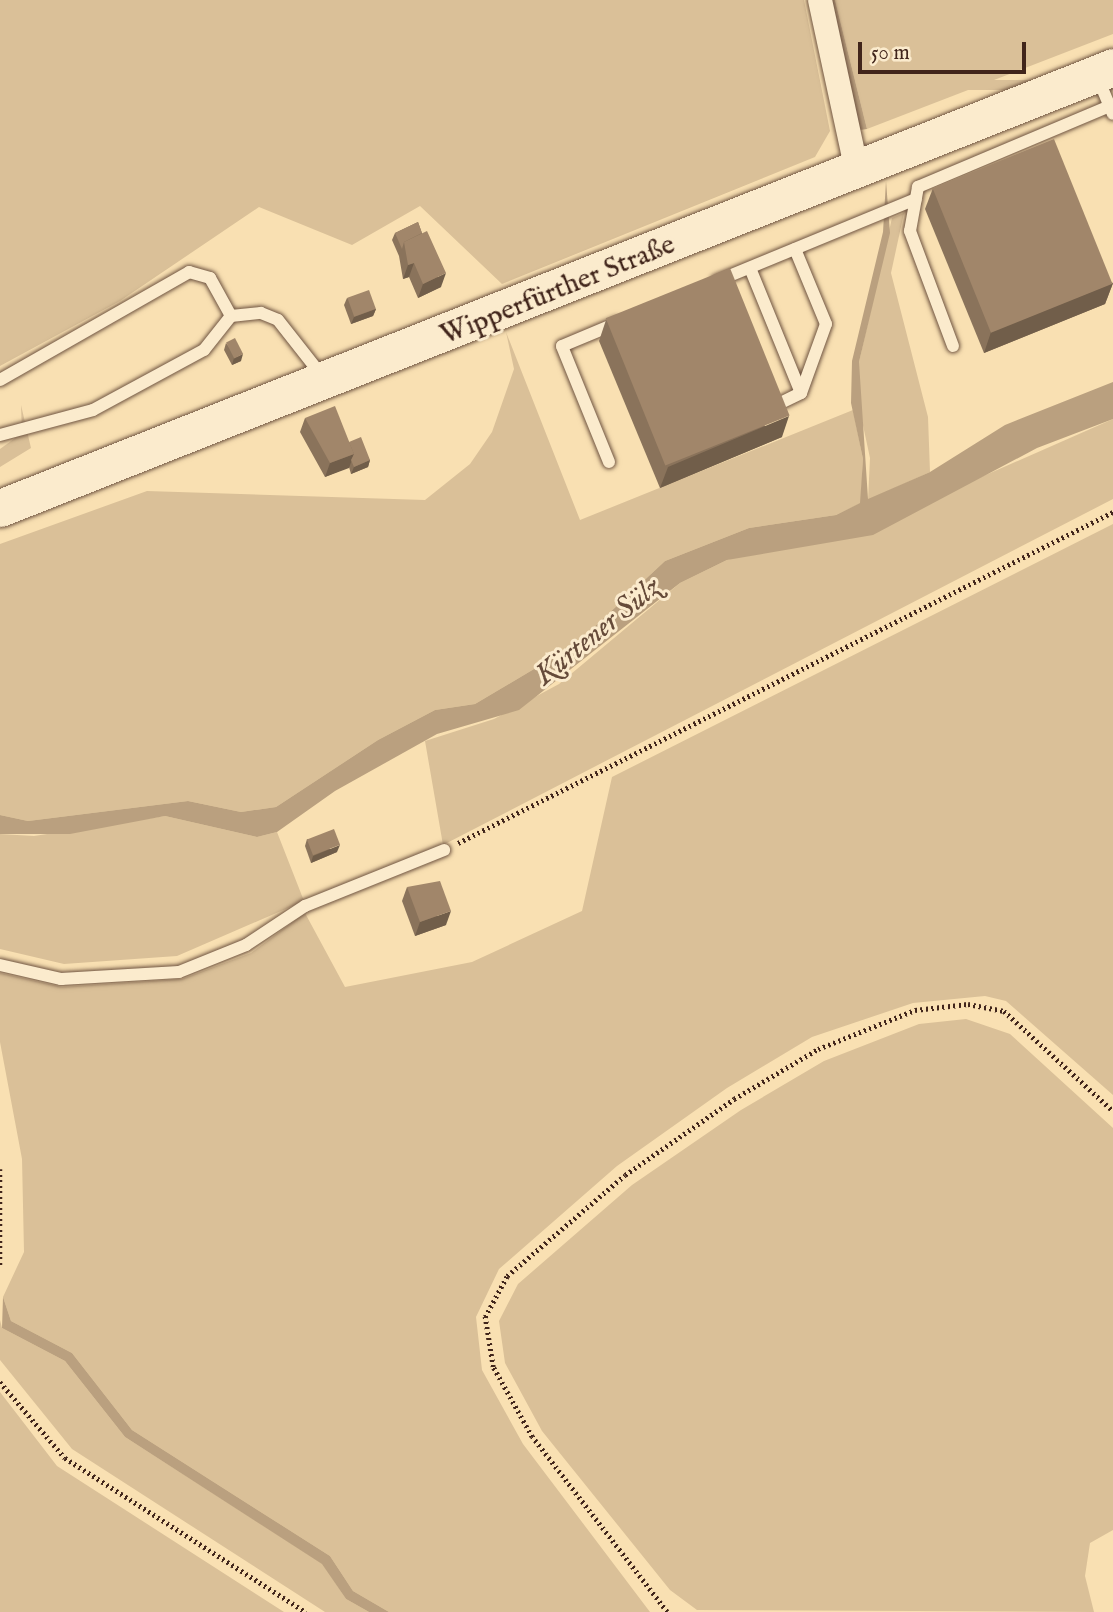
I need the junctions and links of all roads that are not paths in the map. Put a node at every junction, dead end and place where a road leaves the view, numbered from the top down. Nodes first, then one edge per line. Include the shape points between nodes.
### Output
1 (820, 0) edge
2 (1108, 91) edge
3 (857, 171) junction
4 (916, 199) junction
5 (795, 249) junction
6 (750, 268) junction
7 (700, 289) edge
8 (637, 314) edge
9 (231, 316) junction
10 (953, 346) dead end
11 (0, 380) edge
12 (325, 384) junction
13 (802, 393) junction
14 (774, 405) edge
15 (0, 435) edge
16 (609, 462) dead end
17 (0, 508) edge
18 (444, 850) road end
19 (0, 965) edge

1 - 3 street
2 - 3 main road, Wipperfürther Straße
2 - 4 lane via 918,187
3 - 12 main road, Wipperfürther Straße
4 - 5 lane
4 - 10 lane via 910,231
5 - 6 lane
5 - 13 lane via 826,324
6 - 7 lane
6 - 13 lane
8 - 16 lane via 562,346
9 - 11 lane via 210,278 189,272
9 - 12 lane via 261,313 278,320
9 - 15 lane via 204,350 93,410
12 - 17 main road, Wipperfürther Straße
13 - 14 lane
18 - 19 lane via 305,906 246,945 179,972 61,979

